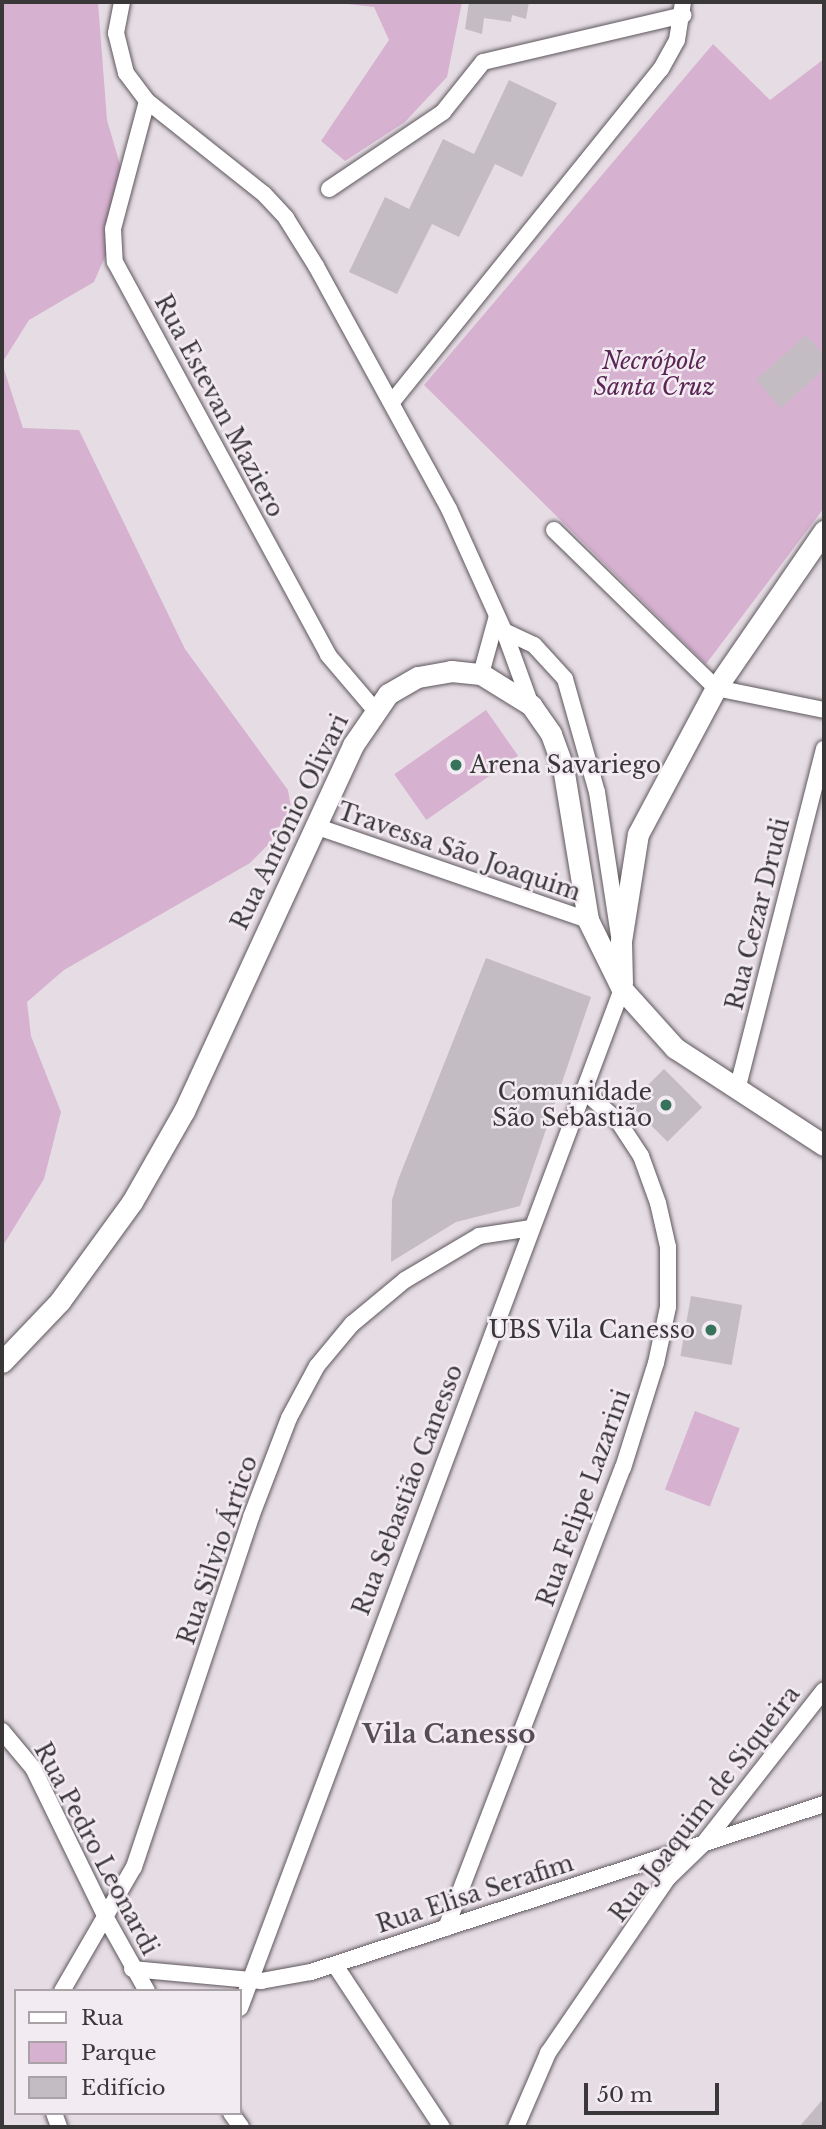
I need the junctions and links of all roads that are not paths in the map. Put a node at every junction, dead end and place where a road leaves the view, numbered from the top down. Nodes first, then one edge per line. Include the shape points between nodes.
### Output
1 (122, 2) edge
2 (683, 8) edge
3 (147, 101) junction
4 (330, 189) dead end
5 (391, 402) junction
6 (554, 530) dead end
7 (824, 531) edge
8 (500, 624) junction
9 (481, 674) junction
10 (716, 688) junction
11 (531, 705) junction
12 (374, 709) junction
13 (824, 710) edge
14 (824, 749) edge
15 (315, 826) junction
16 (588, 920) junction
17 (621, 941) junction
18 (622, 989) junction
19 (737, 1090) junction
20 (584, 1091) junction
21 (824, 1145) edge
22 (531, 1228) junction
23 (2, 1362) edge
24 (824, 1690) edge
25 (2, 1731) edge
26 (824, 1804) edge
27 (704, 1843) junction
28 (106, 1918) junction
29 (446, 1928) junction
30 (335, 1965) junction
31 (132, 1969) junction
32 (248, 1980) junction
33 (63, 1989) edge
34 (146, 1989) edge
35 (242, 2001) edge
36 (442, 2127) edge
37 (516, 2127) edge

1 - 3 street via 116,33 119,56
2 - 4 street via 483,62 443,112
2 - 5 street via 677,40 661,69
3 - 5 street via 264,194 286,218
3 - 12 street, Rua Estevan Maziero via 113,229 115,262 328,655
5 - 8 street via 449,509
6 - 10 street
7 - 10 street
8 - 9 street
8 - 11 street
8 - 17 street via 552,661 574,704 597,792
9 - 11 street, Rua Antônio Olivari
9 - 12 street, Rua Antônio Olivari via 451,671 418,677 388,694
10 - 13 street
10 - 17 street via 638,834
11 - 16 street, Rua Antônio Olivari via 551,734 563,767
12 - 15 street, Rua Antônio Olivari
14 - 19 street, Rua Cezar Drudi
15 - 16 street, Travessa São Joaquim
15 - 23 street, Rua Antônio Olivari via 184,1111 132,1202 60,1301
16 - 18 street, Rua Antônio Olivari
17 - 18 street
18 - 19 street, Rua Antônio Olivari via 675,1048
18 - 20 street, Rua Sebastião Canesso
19 - 21 street, Rua Antônio Olivari
20 - 22 street, Rua Sebastião Canesso
20 - 29 street, Rua Felipe Lazarini via 618,1121 645,1168 668,1247 668,1307 623,1468
22 - 28 street, Rua Silvio Ártico via 479,1236 405,1280 352,1324 317,1366 289,1418 251,1517 134,1867
22 - 32 street, Rua Sebastião Canesso
24 - 27 street, Rua Joaquim de Siqueira
25 - 28 street, Rua Pedro Leonardi via 33,1768
26 - 27 street, Rua Elisa Serafim
27 - 29 street, Rua Elisa Serafim
27 - 37 street, Rua Joaquim de Siqueira via 668,1878 548,2053
28 - 31 street, Rua Pedro Leonardi
28 - 33 street, Rua Silvio Ártico
29 - 30 street, Rua Elisa Serafim
30 - 32 street, Rua Elisa Serafim
30 - 36 street
31 - 32 street, Rua Elisa Serafim
31 - 34 street, Rua Pedro Leonardi
32 - 35 street, Rua Sebastião Canesso

